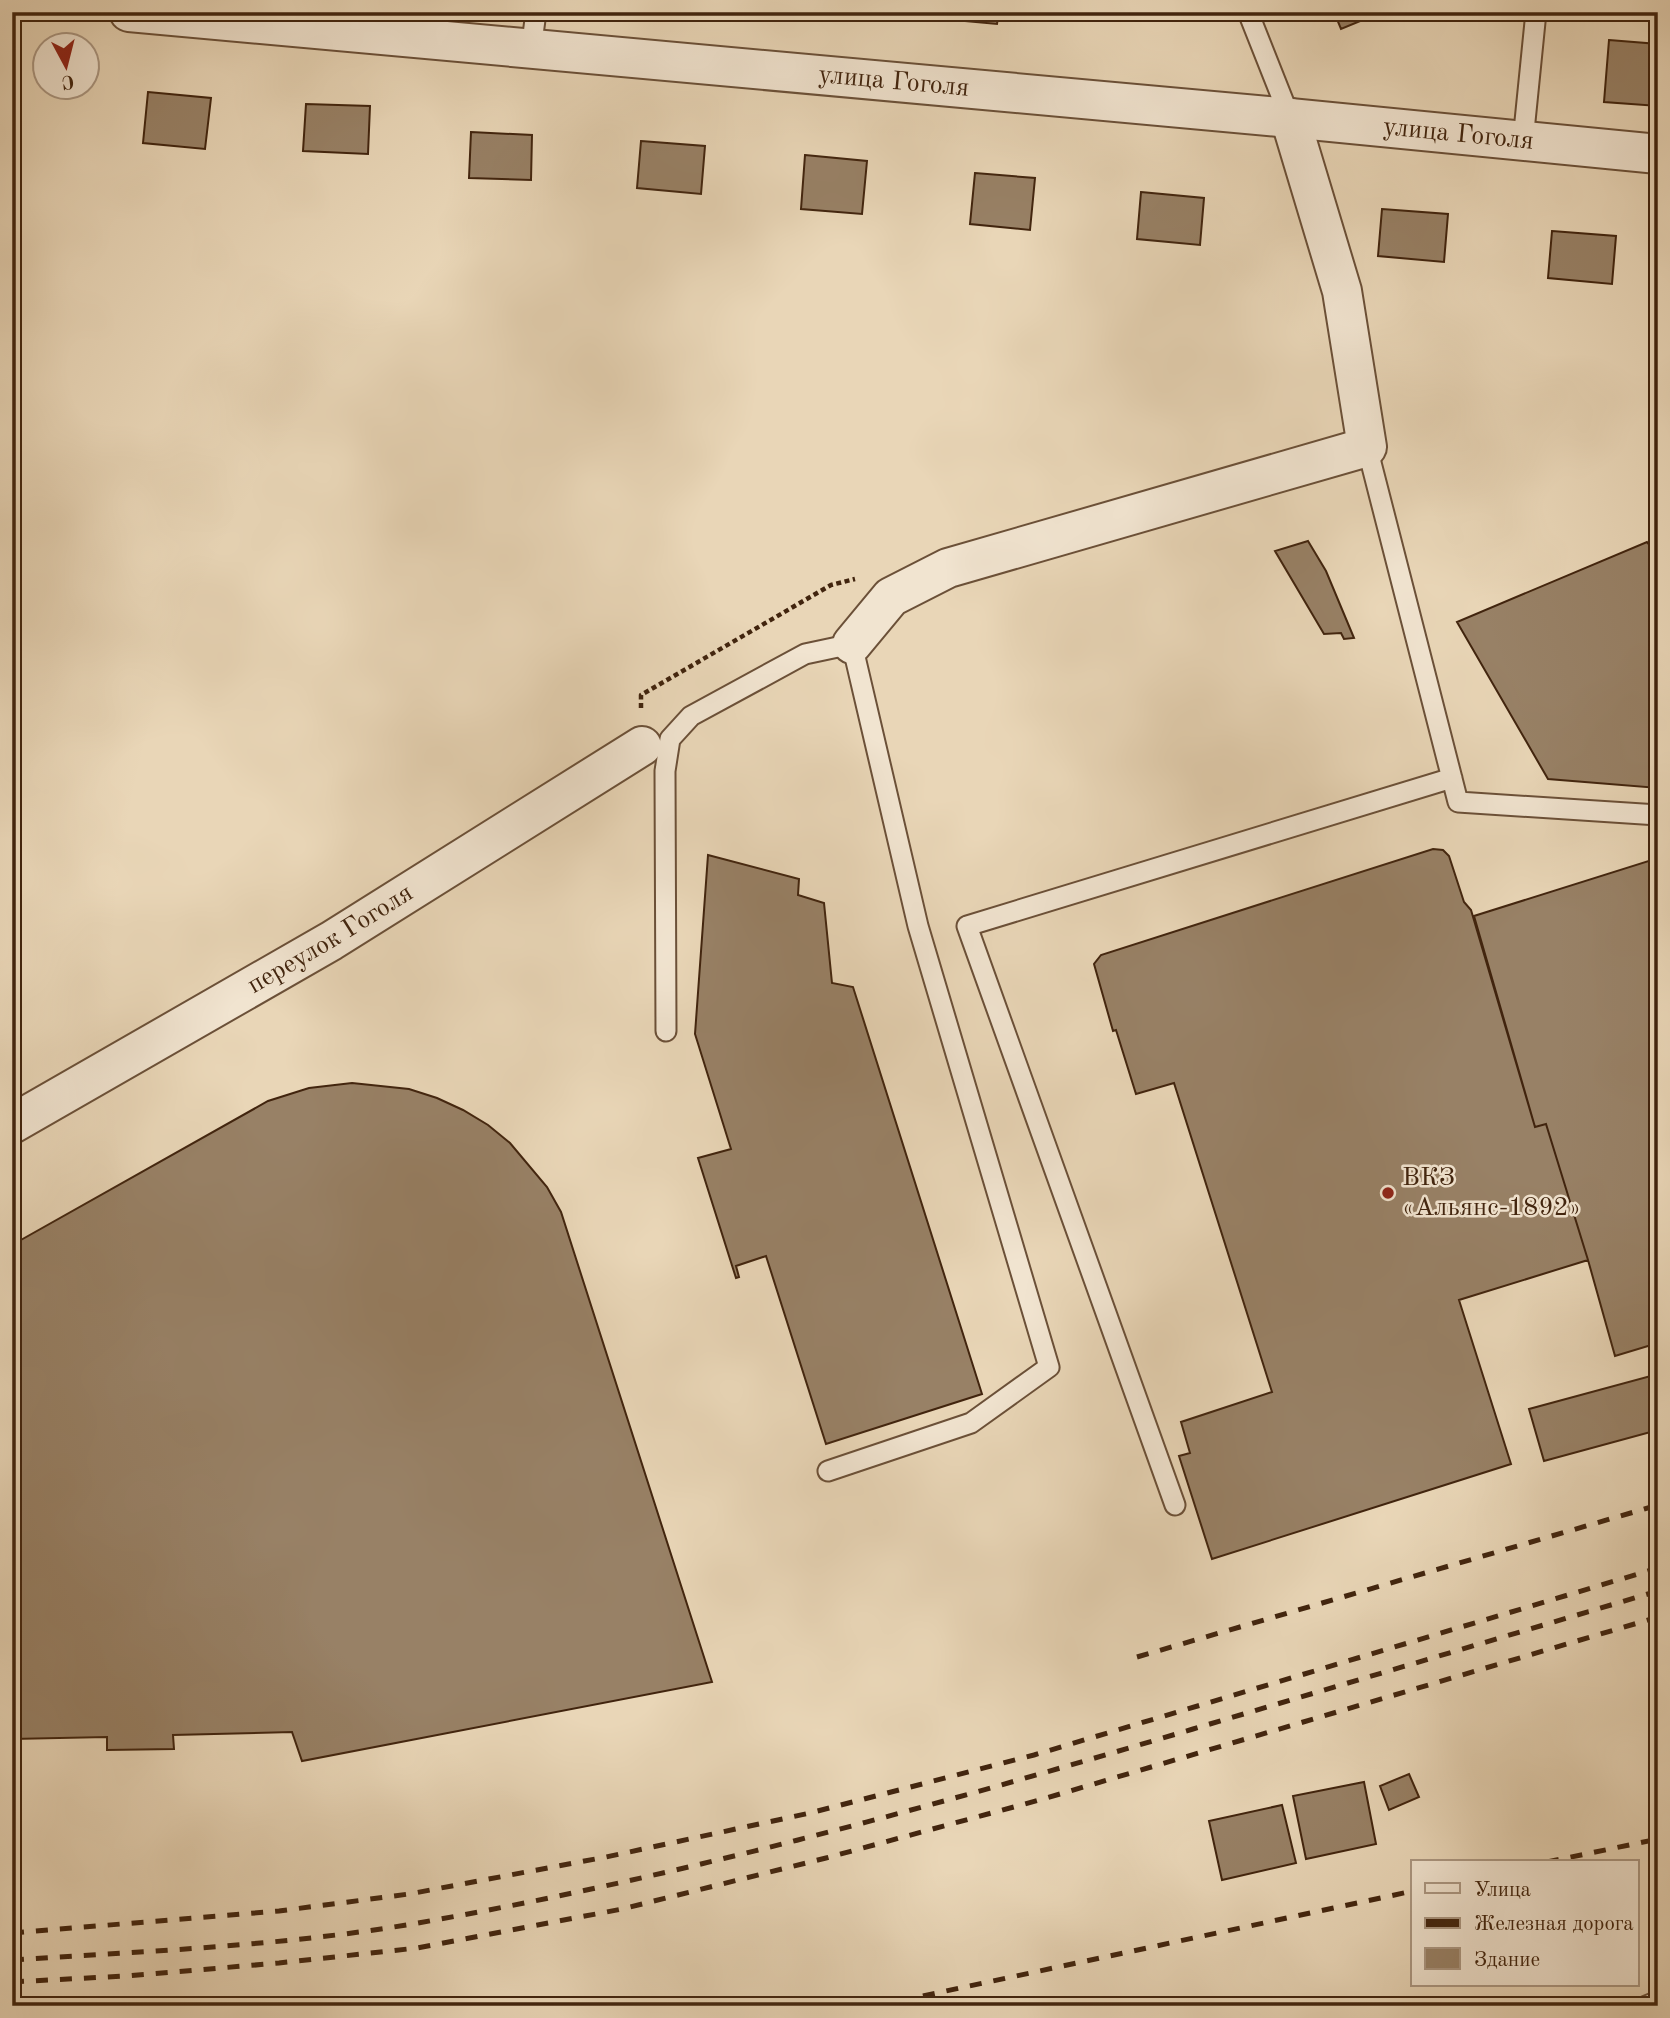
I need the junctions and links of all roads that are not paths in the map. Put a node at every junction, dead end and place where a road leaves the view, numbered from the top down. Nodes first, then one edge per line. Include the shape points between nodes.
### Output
1 (129, 12) edge
2 (536, 12) edge
3 (1248, 12) edge
4 (1535, 12) edge
5 (531, 50) junction
6 (1290, 118) junction
7 (1523, 141) junction
8 (1658, 154) edge
9 (1367, 447) junction
10 (852, 644) junction
11 (642, 746) road end
12 (1452, 778) junction
13 (1658, 815) edge
14 (666, 1031) dead end
15 (12, 1124) edge
16 (828, 1471) dead end
17 (1175, 1505) dead end
18 (1658, 2001) edge
19 (1646, 2006) edge

1 - 5 street, улица Гоголя
2 - 5 lane
3 - 6 lane
4 - 7 lane
5 - 6 street, улица Гоголя
6 - 7 street, улица Гоголя
6 - 9 street via 1342,291
7 - 8 street, улица Гоголя
9 - 10 street via 948,568 891,597
9 - 12 lane
10 - 14 lane via 805,654 691,716 670,739 665,771
10 - 16 lane via 918,926 1049,1367 971,1423
11 - 15 street, переулок Гоголя via 331,942
12 - 13 lane via 1458,802
12 - 17 lane via 967,926
18 - 19 lane

